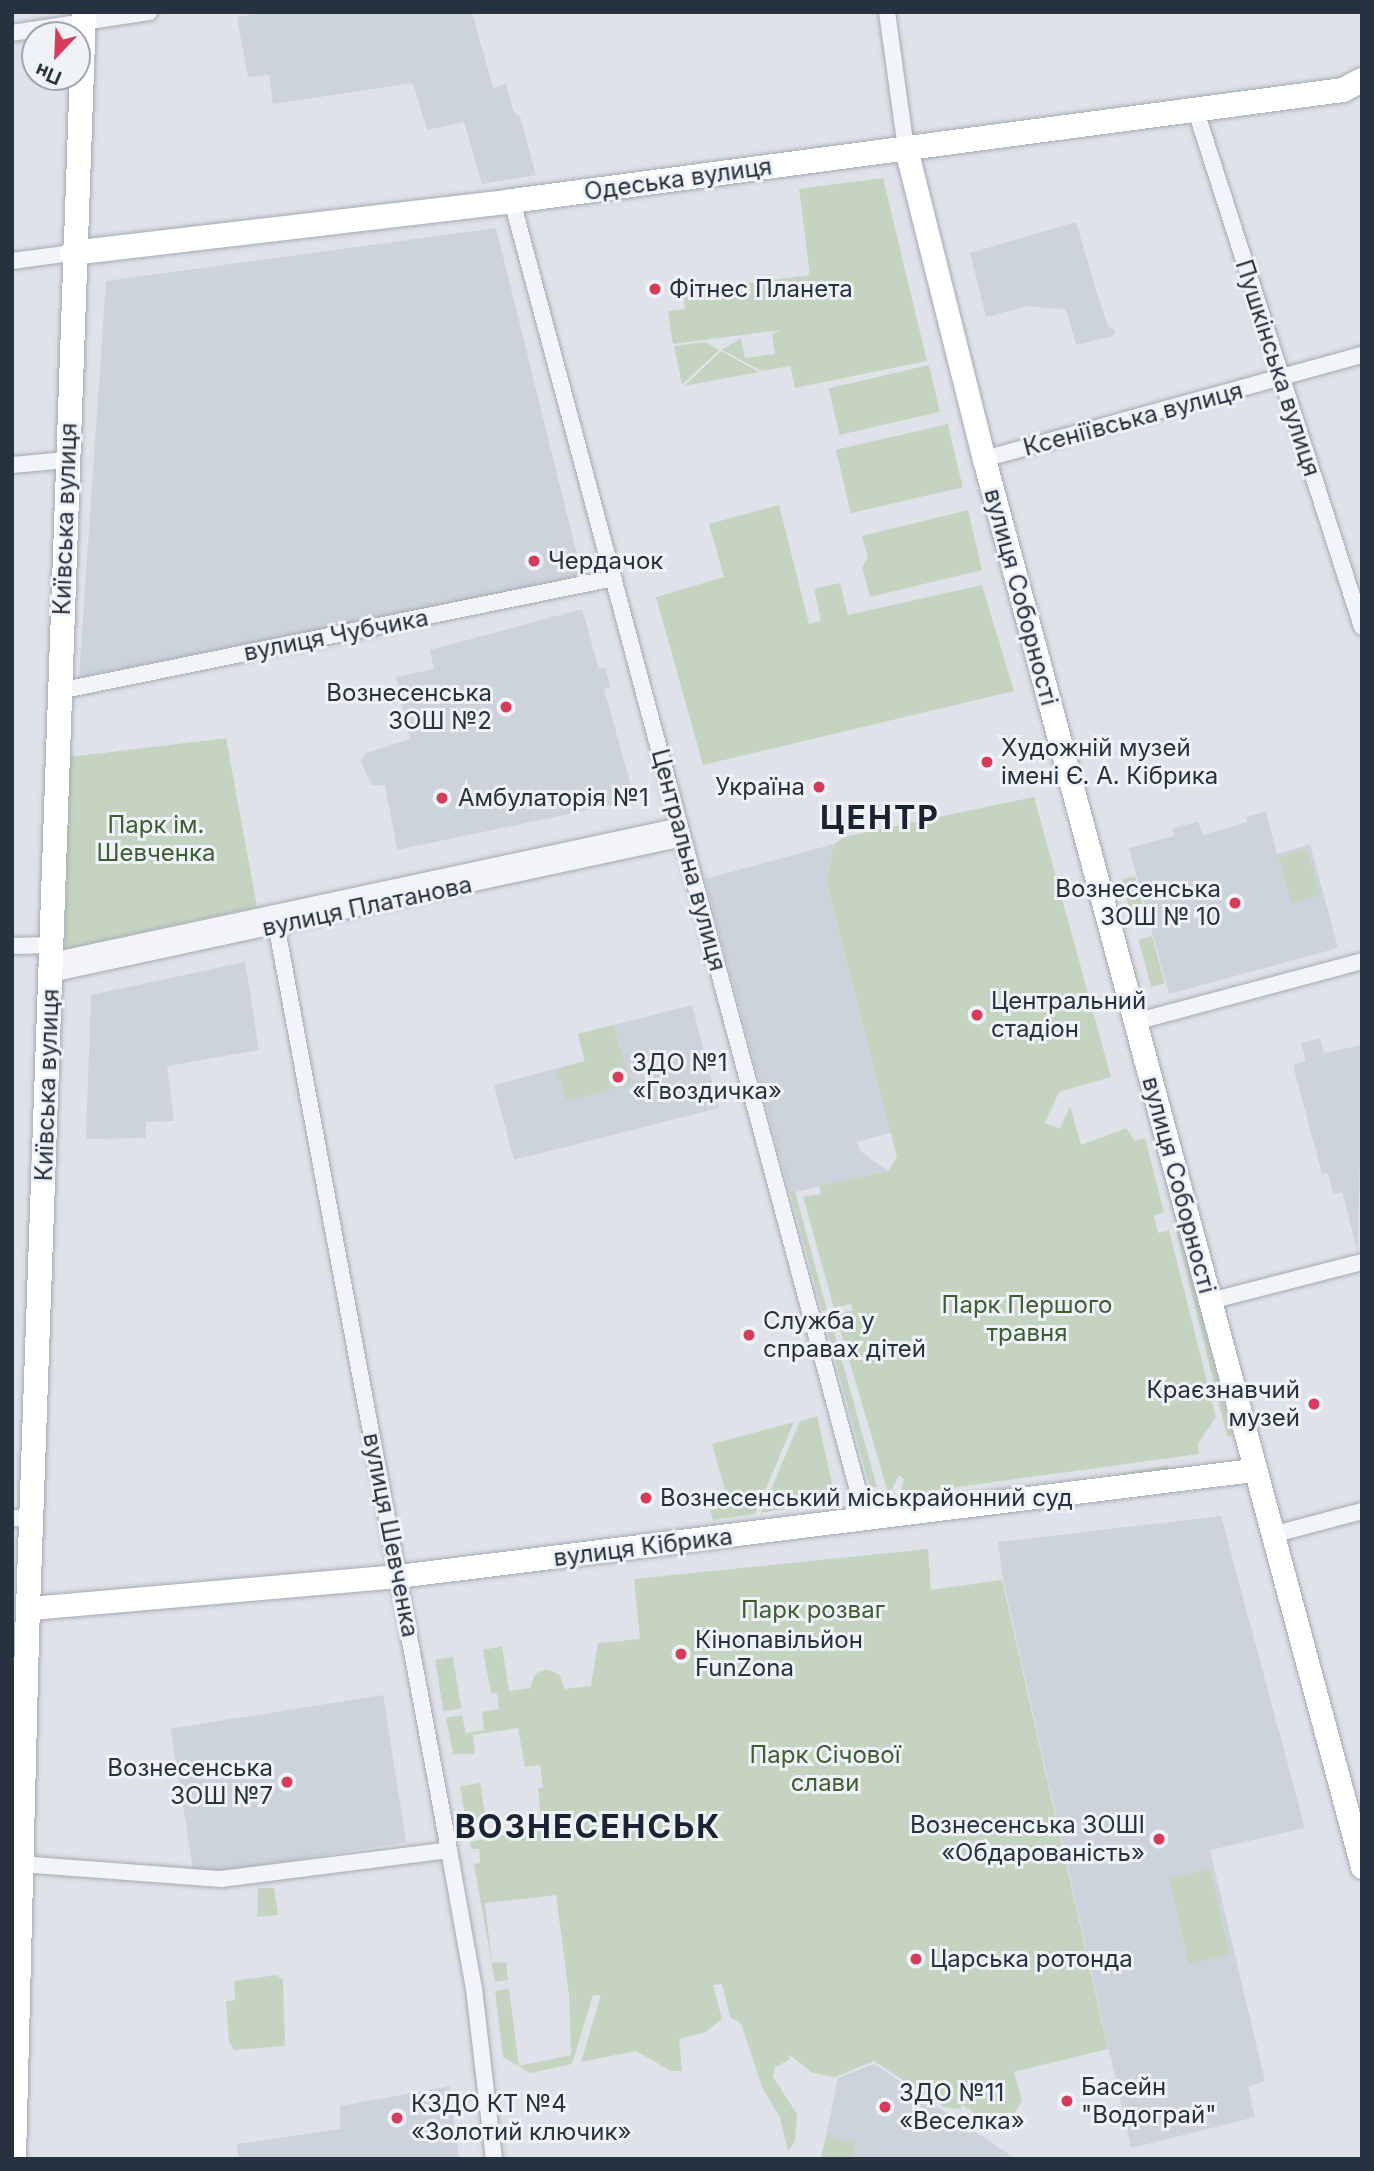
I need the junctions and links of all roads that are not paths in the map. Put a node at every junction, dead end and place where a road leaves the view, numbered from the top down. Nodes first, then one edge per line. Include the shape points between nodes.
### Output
1 (149, 12) edge
2 (887, 12) edge
3 (83, 17) edge
4 (12, 33) edge
5 (1356, 86) edge
6 (1195, 108) junction
7 (906, 149) junction
8 (512, 201) junction
9 (72, 253) junction
10 (12, 261) edge
11 (1362, 355) edge
12 (1282, 379) junction
13 (984, 459) junction
14 (67, 460) junction
15 (12, 465) edge
16 (614, 579) junction
17 (1362, 627) edge
18 (59, 691) junction
19 (682, 832) junction
20 (275, 919) junction
21 (12, 946) edge
22 (51, 960) junction
23 (1362, 961) edge
24 (1135, 1022) junction
25 (1362, 1262) edge
26 (1210, 1301) junction
27 (1253, 1470) junction
28 (1362, 1511) edge
29 (23, 1518) edge
30 (866, 1520) junction
31 (1272, 1535) junction
32 (398, 1576) junction
33 (31, 1608) junction
34 (19, 1687) edge
35 (450, 1850) junction
36 (20, 1864) junction
37 (1362, 1867) edge
38 (14, 2159) edge
39 (494, 2159) edge

1 - 3 street
2 - 7 street, вулиця Соборності
3 - 4 street
3 - 9 main road, Київська вулиця
5 - 6 main road, Одеська вулиця
6 - 7 main road, Одеська вулиця
6 - 12 street, Пушкінська вулиця
7 - 8 main road, Одеська вулиця
7 - 13 main road, вулиця Соборності
8 - 9 main road, Одеська вулиця
8 - 16 street, Центральна вулиця
9 - 10 street, Одеська вулиця
9 - 14 main road, Київська вулиця
11 - 12 street, Ксеніївська вулиця
12 - 13 street, Ксеніївська вулиця
12 - 17 street, Пушкінська вулиця
13 - 24 main road, вулиця Соборності
14 - 15 street
14 - 18 main road, Київська вулиця
16 - 18 street, вулиця Чубчика
16 - 19 street, Центральна вулиця
18 - 22 main road, Київська вулиця
19 - 20 street, вулиця Платанова
19 - 30 street, Центральна вулиця
20 - 22 street, вулиця Платанова
20 - 32 street, вулиця Шевченка
21 - 22 street, вулиця Платанова
22 - 29 main road, Київська вулиця
23 - 24 street
24 - 26 main road, вулиця Соборності
25 - 26 street
26 - 27 main road, вулиця Соборності
27 - 30 main road, вулиця Кібрика
27 - 31 main road, вулиця Соборності
28 - 31 street
29 - 33 main road, Київська вулиця
30 - 32 main road, вулиця Кібрика
31 - 37 main road, вулиця Соборності
32 - 33 main road, вулиця Кібрика
32 - 35 street, вулиця Шевченка
33 - 34 main road, Київська вулиця
34 - 36 main road, Київська вулиця
35 - 36 street via 221,1879
35 - 39 street, вулиця Шевченка via 474,1989
36 - 38 main road, Київська вулиця

